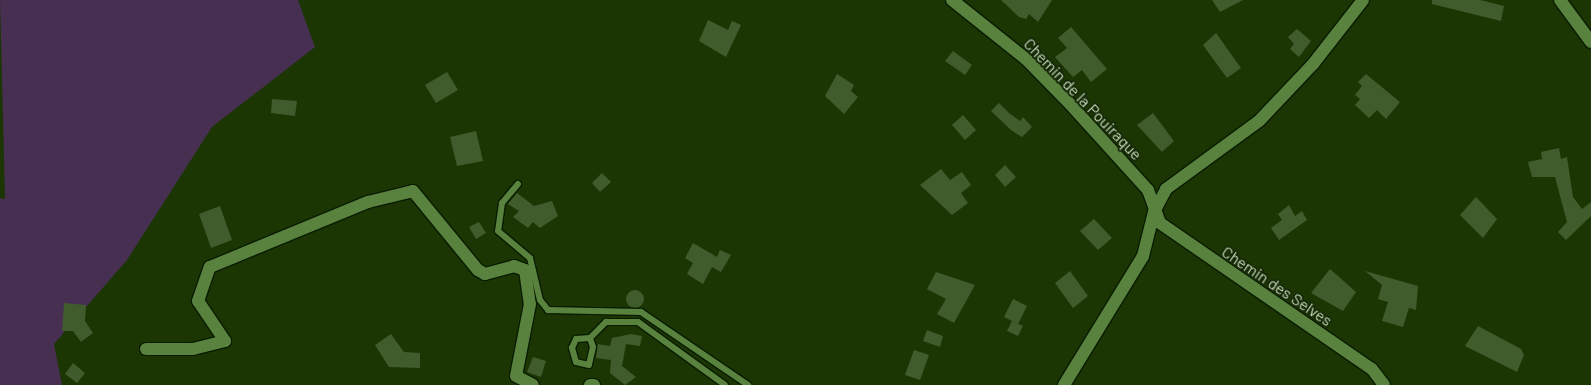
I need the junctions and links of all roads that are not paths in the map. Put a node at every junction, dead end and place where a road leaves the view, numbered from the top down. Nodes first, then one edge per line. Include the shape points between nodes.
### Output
1 (952, 0) edge
2 (1363, 0) edge
3 (1560, 0) edge
4 (1591, 42) edge
5 (518, 184) dead end
6 (1154, 212) junction
7 (590, 338) junction
8 (146, 349) dead end
9 (533, 385) edge
10 (725, 385) edge
11 (748, 385) edge
12 (1064, 385) edge
13 (1384, 385) edge

1 - 6 street, Chemin de la Pouiraque via 1026,59 1070,104 1148,190
2 - 6 street via 1313,64 1259,121 1166,189
3 - 4 street
5 - 11 lane via 502,203 498,231 530,258 540,300 548,310 641,312
6 - 12 street via 1143,256
6 - 13 street, Chemin des Selves via 1180,238 1372,369
7 - 7 lane via 576,339 572,348 576,362 589,365 593,347
7 - 10 lane via 606,322 638,322
8 - 9 street via 193,349 225,341 198,300 210,267 368,202 413,191 478,270 485,274 514,266 525,270 530,304 516,376

